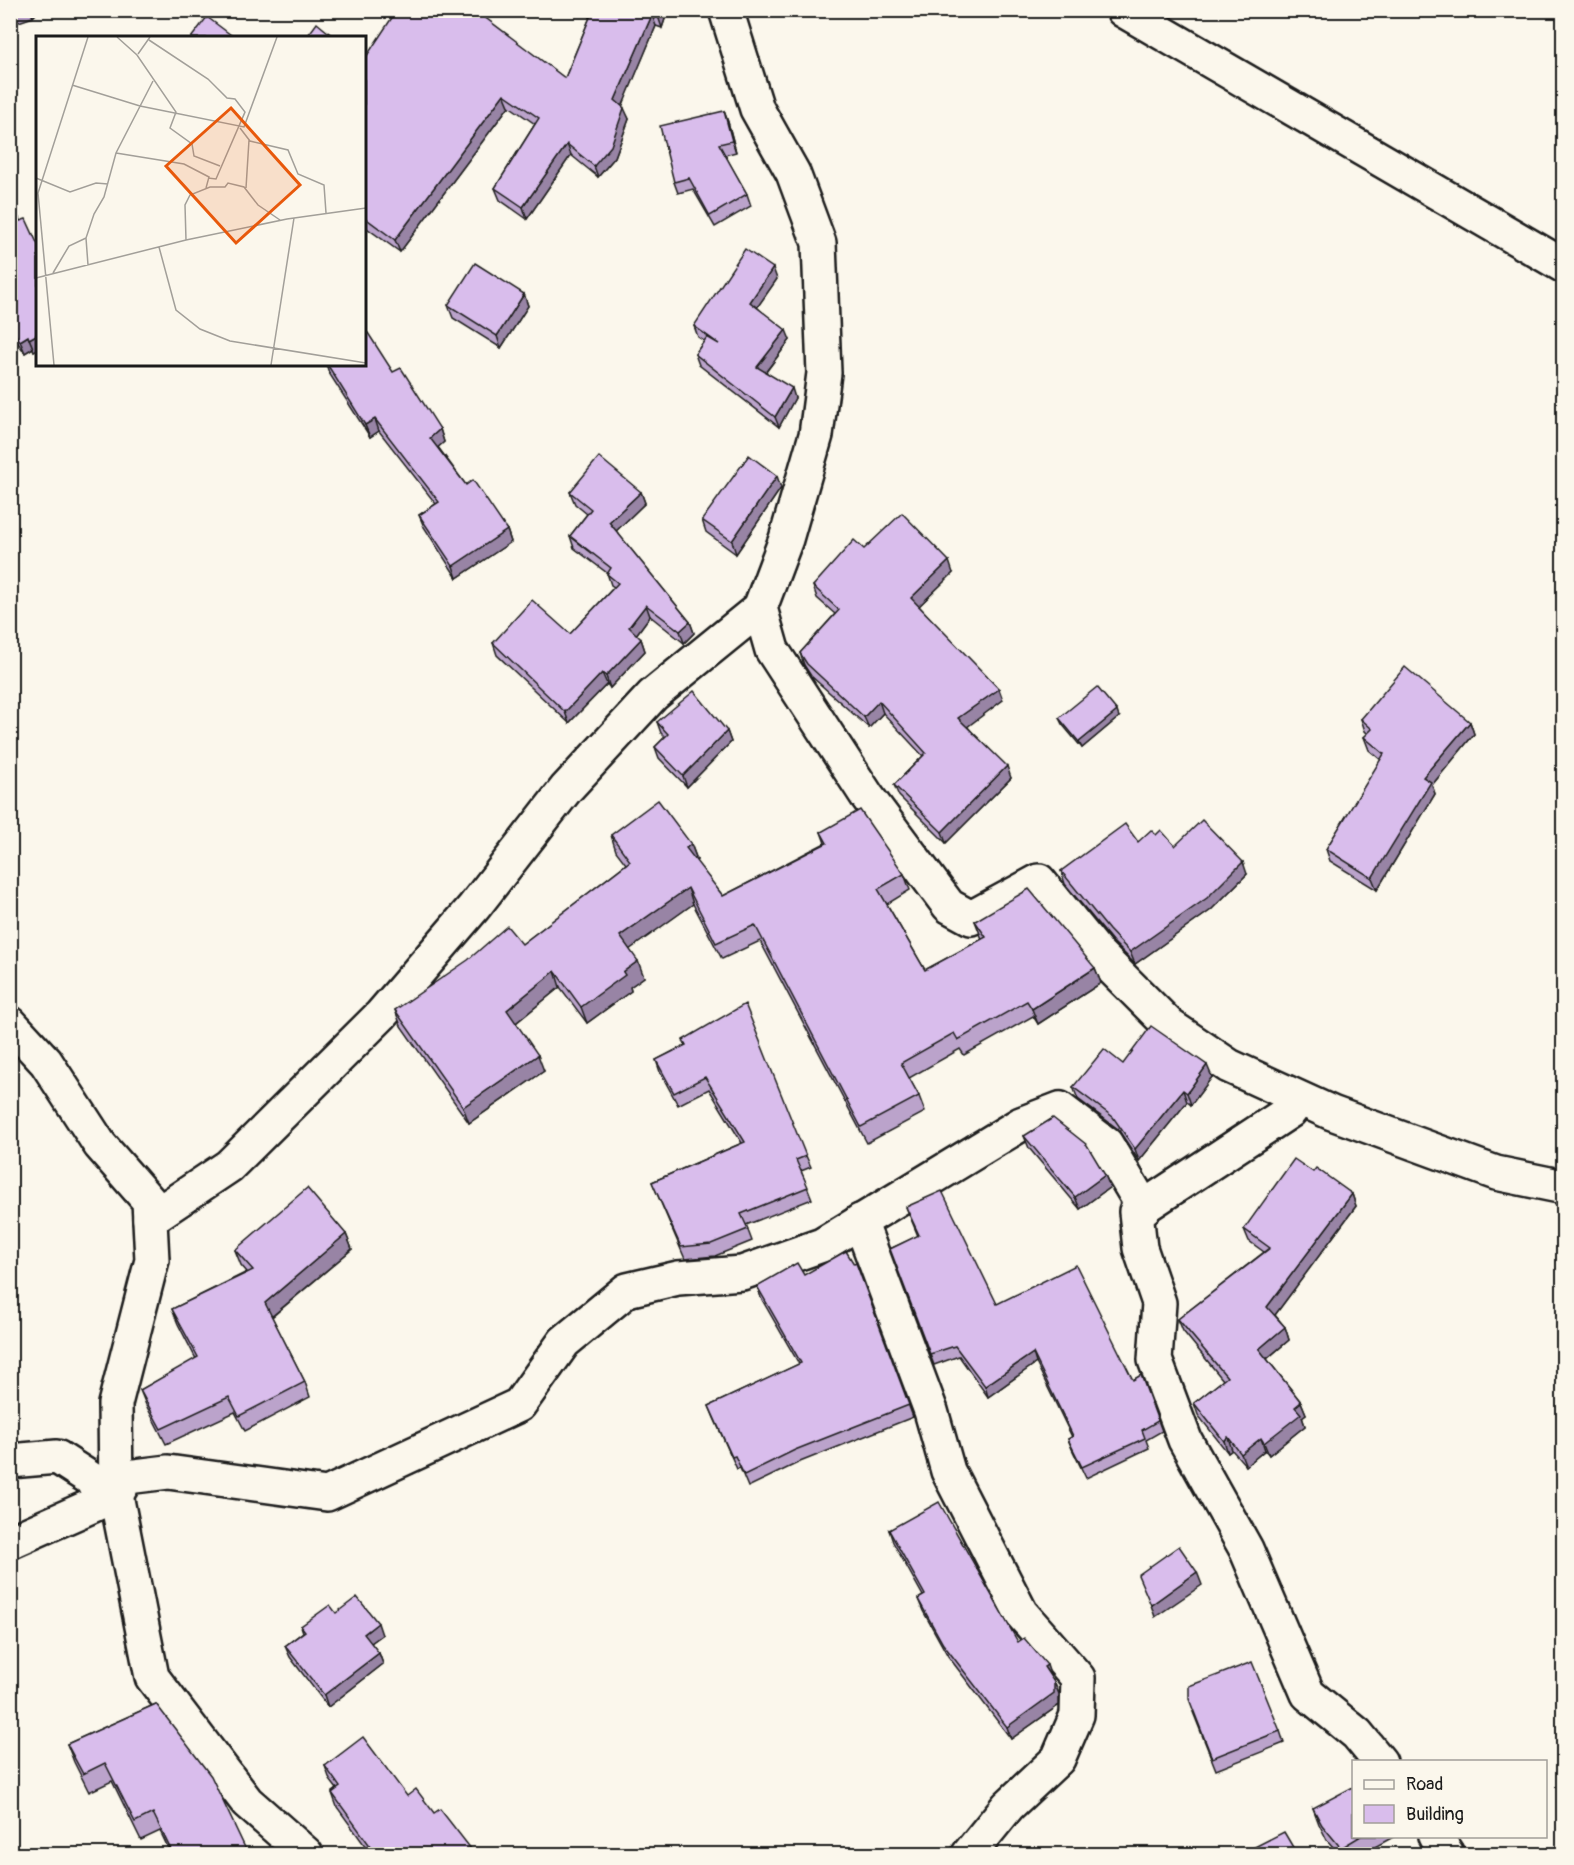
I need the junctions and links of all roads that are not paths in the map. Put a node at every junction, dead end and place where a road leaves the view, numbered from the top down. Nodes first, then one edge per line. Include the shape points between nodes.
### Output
1 (726, 10) edge
2 (1123, 10) edge
3 (1563, 266) edge
4 (760, 608) junction
5 (10, 1023) edge
6 (1299, 1099) junction
7 (1563, 1187) edge
8 (1144, 1208) junction
9 (150, 1219) junction
10 (860, 1221) junction
11 (10, 1461) edge
12 (116, 1495) junction
13 (10, 1542) edge
14 (1379, 1760) edge
15 (1436, 1838) edge
16 (306, 1854) edge
17 (969, 1854) edge
18 (1447, 1854) edge

1 - 4 street via 757,108 793,172 819,243 824,373 816,435 786,539
2 - 3 street
4 - 6 street via 772,650 867,796 949,906 970,918 1039,881 1099,955 1170,1026 1229,1066
4 - 9 street via 645,704 566,789 474,907 381,1015 229,1166
5 - 9 street via 46,1062 100,1145 149,1201
6 - 7 street via 1496,1173
6 - 8 street via 1290,1111
8 - 10 street via 1106,1144 1060,1109 1021,1124
8 - 14 street via 1136,1212 1140,1248 1159,1303 1155,1360 1185,1440 1246,1549 1308,1694 1357,1734
9 - 12 street via 152,1260 115,1404
10 - 12 street via 822,1245 742,1273 678,1278 627,1290 564,1342 519,1405 327,1494 168,1472 128,1478
10 - 17 street via 931,1411 948,1471 1021,1613 1078,1678 1077,1715 1058,1759 1008,1806
11 - 12 street via 57,1457
12 - 13 street
12 - 16 street via 152,1677 247,1802
15 - 18 street

